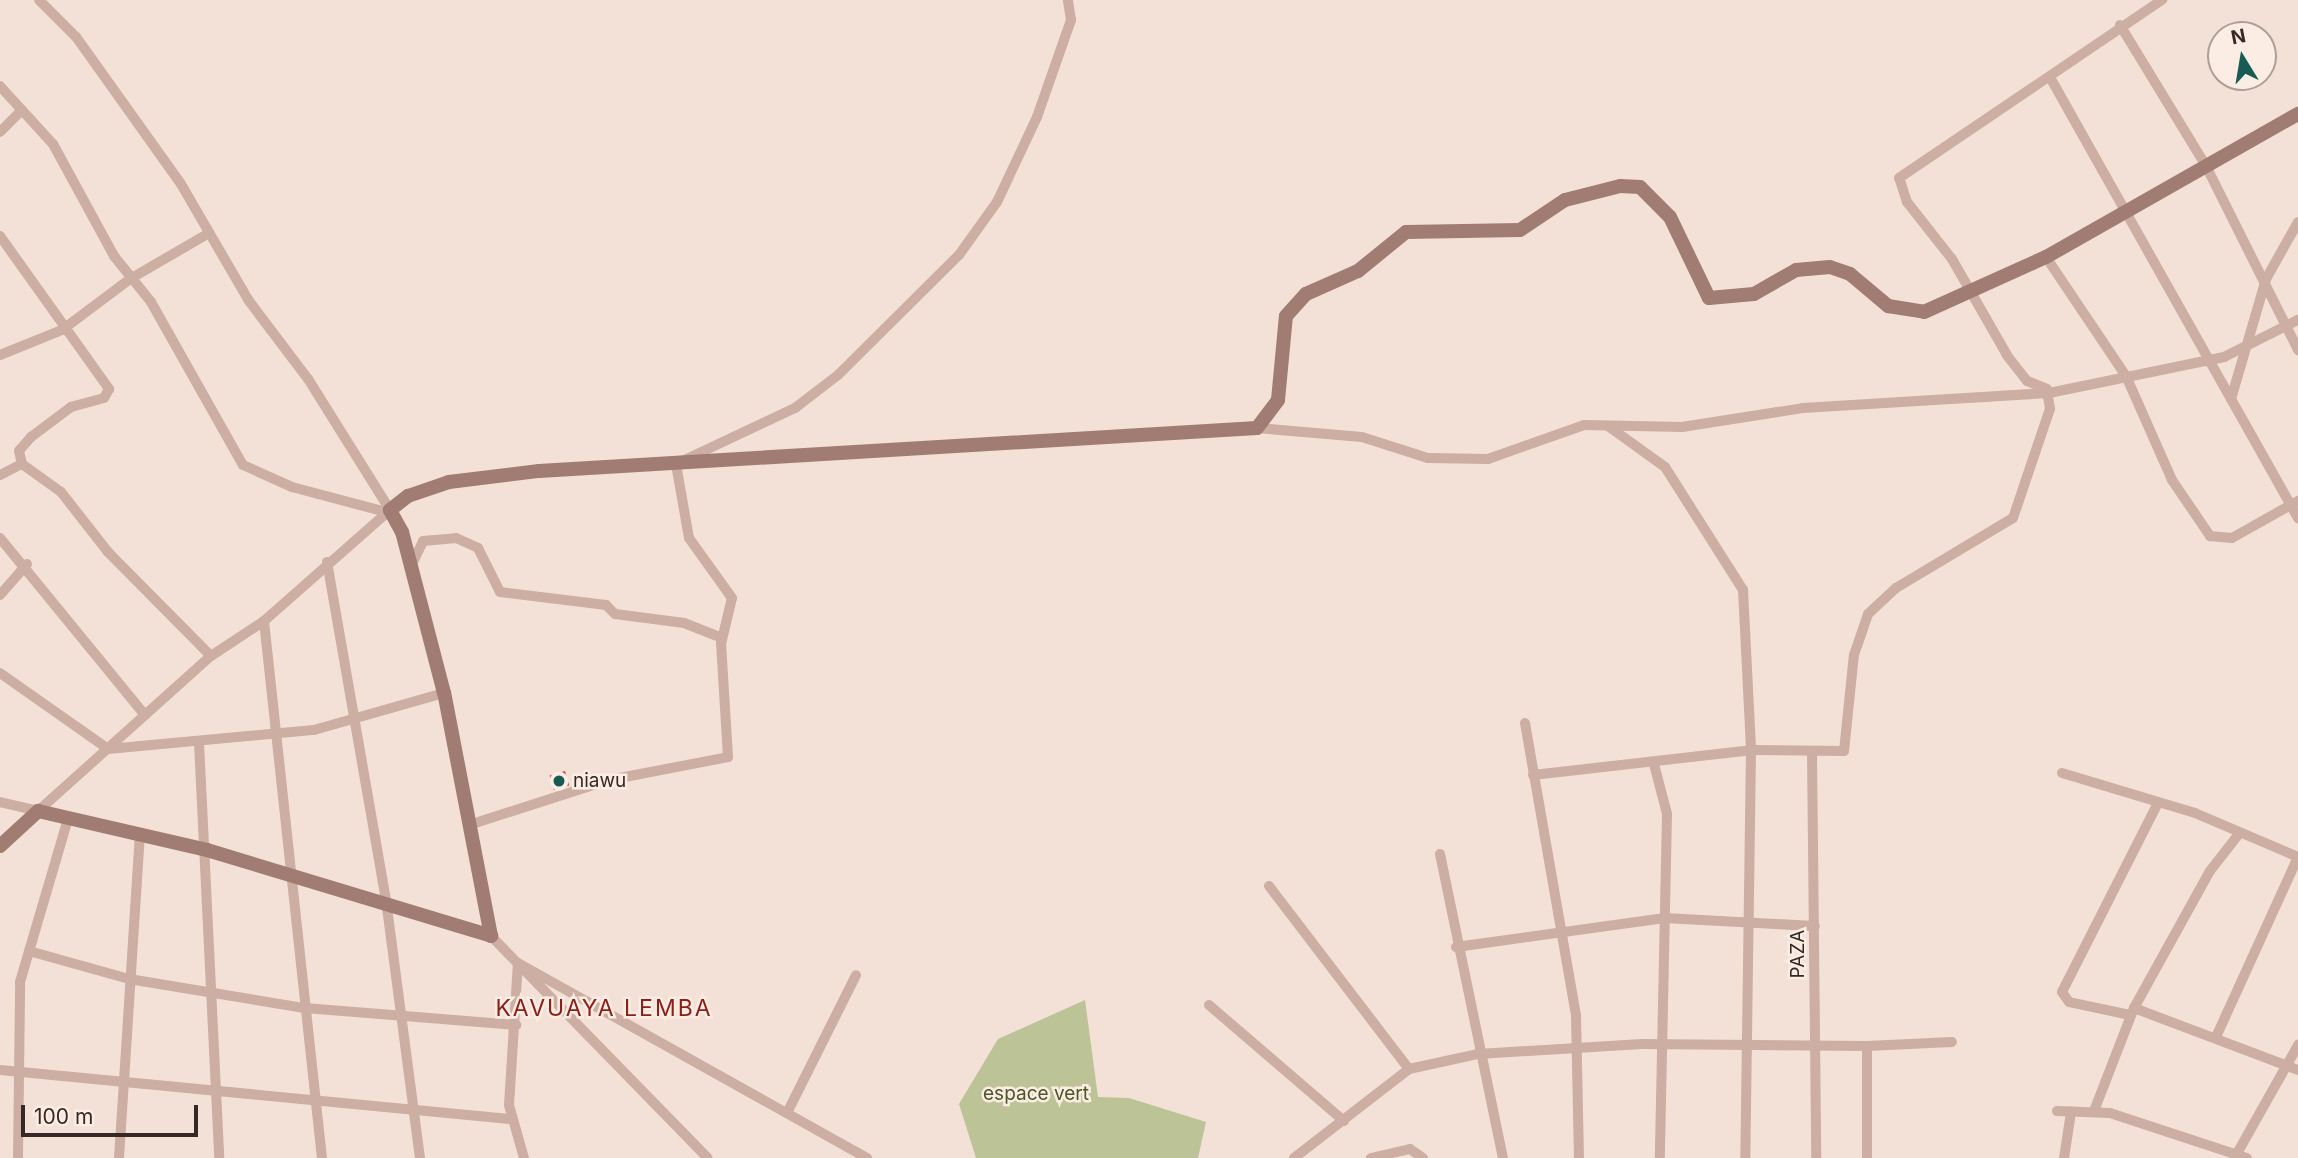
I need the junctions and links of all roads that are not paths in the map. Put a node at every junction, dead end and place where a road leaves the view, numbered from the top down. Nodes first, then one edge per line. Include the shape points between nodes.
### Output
1 (39, 0) edge
2 (1068, 0) edge
3 (2162, 0) edge
4 (2120, 25) junction
5 (2051, 79) junction
6 (0, 86) edge
7 (22, 110) junction
8 (2298, 114) edge
9 (0, 132) edge
10 (2206, 166) junction
11 (2126, 213) junction
12 (2298, 222) edge
13 (209, 233) junction
14 (0, 236) edge
15 (2046, 257) junction
16 (130, 279) junction
17 (2266, 279) junction
18 (1973, 293) junction
19 (2298, 320) edge
20 (2286, 327) junction
21 (62, 330) junction
22 (2246, 349) junction
23 (2298, 350) edge
24 (0, 355) edge
25 (2206, 360) junction
26 (2126, 376) junction
27 (2049, 393) junction
28 (2231, 399) junction
29 (1608, 426) junction
30 (1257, 428) junction
31 (22, 464) junction
32 (676, 464) junction
33 (0, 475) edge
34 (2294, 504) edge
35 (388, 511) junction
36 (2298, 518) edge
37 (0, 538) edge
38 (327, 562) junction
39 (27, 564) junction
40 (411, 567) junction
41 (0, 595) edge
42 (264, 621) junction
43 (722, 638) junction
44 (211, 656) junction
45 (0, 673) edge
46 (444, 693) junction
47 (145, 715) junction
48 (356, 721) junction
49 (1525, 723) dead end
50 (279, 736) junction
51 (199, 743) junction
52 (108, 749) junction
53 (1751, 750) junction
54 (1812, 751) junction
55 (1654, 764) junction
56 (2062, 773) dead end
57 (1533, 775) junction
58 (0, 802) edge
59 (2158, 803) junction
60 (38, 811) junction
61 (68, 818) junction
62 (469, 825) junction
63 (2238, 835) junction
64 (140, 836) junction
65 (0, 846) edge
66 (207, 850) junction
67 (1440, 854) dead end
68 (2298, 857) edge
69 (295, 874) junction
70 (1269, 886) dead end
71 (386, 900) junction
72 (1665, 918) junction
73 (1748, 925) junction
74 (1815, 926) junction
75 (1559, 928) junction
76 (491, 936) junction
77 (1456, 947) junction
78 (29, 951) junction
79 (518, 963) junction
80 (856, 975) dead end
81 (129, 979) junction
82 (211, 993) junction
83 (1209, 1005) dead end
84 (305, 1008) junction
85 (2132, 1012) junction
86 (399, 1017) junction
87 (516, 1025) junction
88 (2216, 1037) junction
89 (1952, 1042) dead end
90 (1661, 1044) junction
91 (1747, 1044) junction
92 (2298, 1045) edge
93 (1577, 1046) junction
94 (1815, 1046) junction
95 (1867, 1046) junction
96 (1478, 1054) junction
97 (2293, 1068) edge
98 (1409, 1069) junction
99 (0, 1070) edge
100 (18, 1071) junction
101 (122, 1084) junction
102 (217, 1093) junction
103 (316, 1103) junction
104 (2057, 1111) dead end
105 (2094, 1111) junction
106 (2071, 1112) junction
107 (412, 1113) junction
108 (787, 1113) junction
109 (510, 1119) junction
110 (1344, 1121) junction
111 (2239, 1157) edge
112 (18, 1158) edge
113 (118, 1158) edge
114 (219, 1158) edge
115 (322, 1158) edge
116 (420, 1158) edge
117 (524, 1158) edge
118 (708, 1158) edge
119 (867, 1158) edge
120 (1294, 1158) edge
121 (1371, 1158) edge
122 (1423, 1158) edge
123 (1503, 1158) edge
124 (1579, 1158) edge
125 (1660, 1158) edge
126 (1745, 1158) edge
127 (1816, 1158) edge
128 (1867, 1158) edge
129 (2064, 1158) edge

1 - 13 street via 118,94
2 - 32 street via 1071,20 1037,117 997,202 959,256 838,375 795,408
3 - 4 street
4 - 5 street
4 - 10 street
5 - 11 street
5 - 18 street via 1976,121 1899,178 1907,202
6 - 7 street
7 - 9 street
7 - 16 street via 53,144
8 - 10 street
10 - 11 street
10 - 17 street
11 - 15 street
11 - 25 street
12 - 17 street
13 - 16 street
13 - 35 street
14 - 21 street
15 - 18 street
15 - 26 street
16 - 21 street
16 - 35 street via 151,302 243,465 292,486
17 - 20 street
17 - 22 street
18 - 27 street via 2014,365
18 - 30 street via 1945,308 1901,311 1850,274 1807,267 1754,294 1709,298 1670,217 1651,196 1633,185 1600,189 1565,200 1520,230 1406,233 1358,271 1306,293 1286,316 1276,368 1278,400
19 - 20 street
20 - 22 street
20 - 23 street
21 - 24 street
21 - 31 street via 109,392 71,407 31,437 19,451
22 - 25 street
22 - 28 street
25 - 26 street
25 - 28 street
26 - 27 street
26 - 34 street via 2172,480 2210,536 2232,537
27 - 29 street via 1803,408 1682,427
27 - 54 street via 2050,411 2039,426 2013,518 1879,601 1854,655 1847,745 1838,753
28 - 34 street
29 - 30 street via 1567,428 1508,456 1472,461 1428,458 1362,437
29 - 53 street via 1665,467 1743,590
30 - 32 street via 964,440
31 - 33 street
31 - 44 street via 71,501 90,533
32 - 35 street via 483,476 425,489
32 - 43 street via 690,538 732,598
34 - 36 street
35 - 38 street
35 - 40 street
37 - 39 street
38 - 42 street
38 - 48 street
39 - 41 street
39 - 47 street
40 - 43 street via 423,541 456,538 478,548 500,592 606,605 615,614 684,624
40 - 46 street
42 - 44 street
42 - 50 street
43 - 62 street via 720,698 731,739 724,760 609,780
44 - 47 street
45 - 52 street
46 - 48 street
46 - 62 street
47 - 52 street
48 - 50 street
48 - 71 street
49 - 57 street
50 - 51 street
50 - 69 street
51 - 52 street
51 - 66 street
52 - 60 street
53 - 54 street
53 - 55 street
53 - 73 street
54 - 74 street, PAZA
55 - 57 street
55 - 72 street via 1667,814
56 - 59 street
57 - 75 street
58 - 60 street
59 - 63 street
59 - 85 street via 2062,992 2070,1002
60 - 61 street
60 - 65 street
61 - 64 street
61 - 78 street
62 - 76 street
63 - 68 street
63 - 85 street via 2210,871
64 - 66 street
64 - 81 street
66 - 69 street
66 - 82 street
67 - 77 street
68 - 88 street
69 - 71 street
69 - 84 street
70 - 98 street
71 - 76 street
71 - 86 street
72 - 73 street
72 - 75 street
72 - 90 street
73 - 74 street
73 - 91 street
74 - 94 street, PAZA
75 - 77 street
75 - 93 street
76 - 79 street
77 - 96 street
78 - 81 street
78 - 100 street via 18,1001
79 - 87 street
79 - 108 street
79 - 118 street
80 - 108 street
81 - 82 street
81 - 101 street
82 - 84 street
82 - 102 street
83 - 110 street
84 - 86 street
84 - 103 street
85 - 88 street
85 - 105 street
86 - 87 street
86 - 107 street
87 - 109 street
88 - 97 street
89 - 95 street
90 - 91 street
90 - 93 street
90 - 125 street
91 - 94 street
91 - 126 street
92 - 97 street
93 - 96 street
93 - 124 street
94 - 95 street
94 - 127 street, PAZA
95 - 128 street
96 - 98 street
96 - 123 street
97 - 111 street
98 - 110 street
99 - 100 street
100 - 101 street
100 - 112 street
101 - 102 street
101 - 113 street
102 - 103 street
102 - 114 street
103 - 107 street
103 - 115 street
104 - 106 street
105 - 106 street
105 - 111 street
106 - 129 street
107 - 109 street
107 - 116 street
108 - 119 street
109 - 117 street
110 - 120 street
121 - 122 street via 1396,1149

